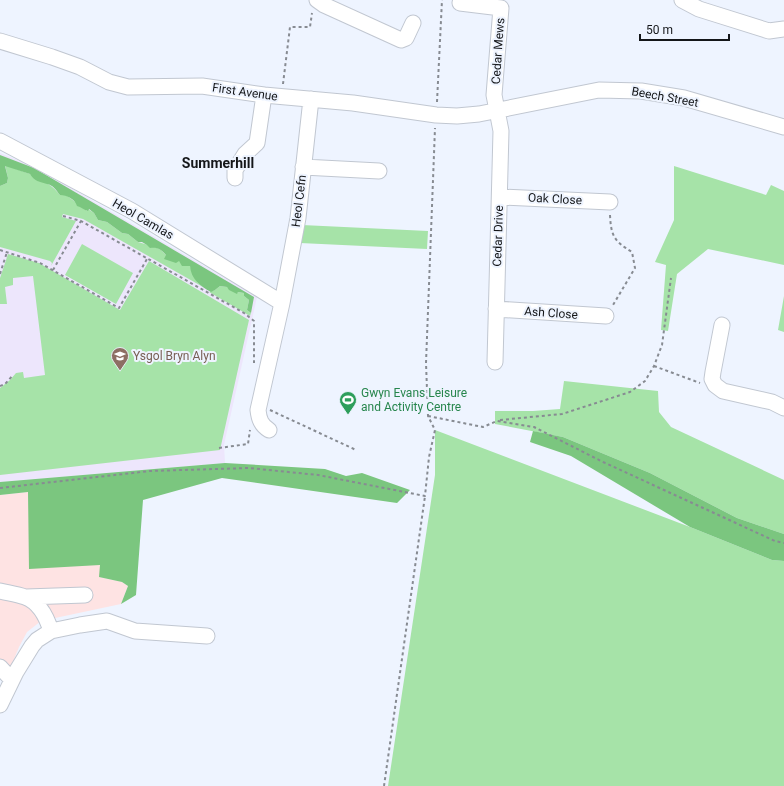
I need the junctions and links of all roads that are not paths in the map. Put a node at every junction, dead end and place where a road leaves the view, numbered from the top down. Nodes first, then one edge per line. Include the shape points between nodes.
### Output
1 (682, 0) edge
2 (460, 2) dead end
3 (315, 3) edge
4 (413, 23) dead end
5 (784, 29) edge
6 (1, 44) edge
7 (264, 95) junction
8 (311, 99) junction
9 (496, 110) junction
10 (784, 127) edge
11 (0, 141) edge
12 (303, 167) junction
13 (379, 171) dead end
14 (235, 178) dead end
15 (500, 197) junction
16 (610, 202) road end
17 (282, 303) junction
18 (496, 309) junction
19 (606, 316) road end
20 (722, 324) dead end
21 (495, 362) dead end
22 (784, 408) edge
23 (269, 430) dead end
24 (0, 591) edge
25 (85, 595) dead end
26 (26, 597) junction
27 (51, 631) junction
28 (207, 636) dead end
29 (0, 667) edge
30 (12, 680) junction
31 (0, 705) edge

1 - 5 street via 698,9 769,31
2 - 9 street, Cedar Mews via 501,8 494,95
3 - 4 street via 401,40 406,38
6 - 7 street, First Avenue via 52,57 128,88 202,86
7 - 8 street, First Avenue
7 - 14 street via 257,143 235,170
8 - 9 street, First Avenue via 436,115 457,116
8 - 12 street, Heol Cefn
9 - 10 street, Beech Street via 600,90 641,91 684,98
9 - 15 street, Cedar Drive via 501,131
11 - 17 street, Heol Camlas via 132,211
12 - 13 street
12 - 17 street, Heol Cefn via 298,218
15 - 16 street, Oak Close
15 - 18 street, Cedar Drive
17 - 23 street, Heol Cefn via 258,410 259,419
18 - 19 street, Ash Close
18 - 21 street, Cedar Drive
20 - 22 street via 712,379 715,384 723,391 772,402
24 - 26 street
25 - 26 street
26 - 27 street via 44,614
27 - 28 street via 103,621 115,624 134,637
27 - 30 street via 32,646
29 - 30 street
30 - 31 street

